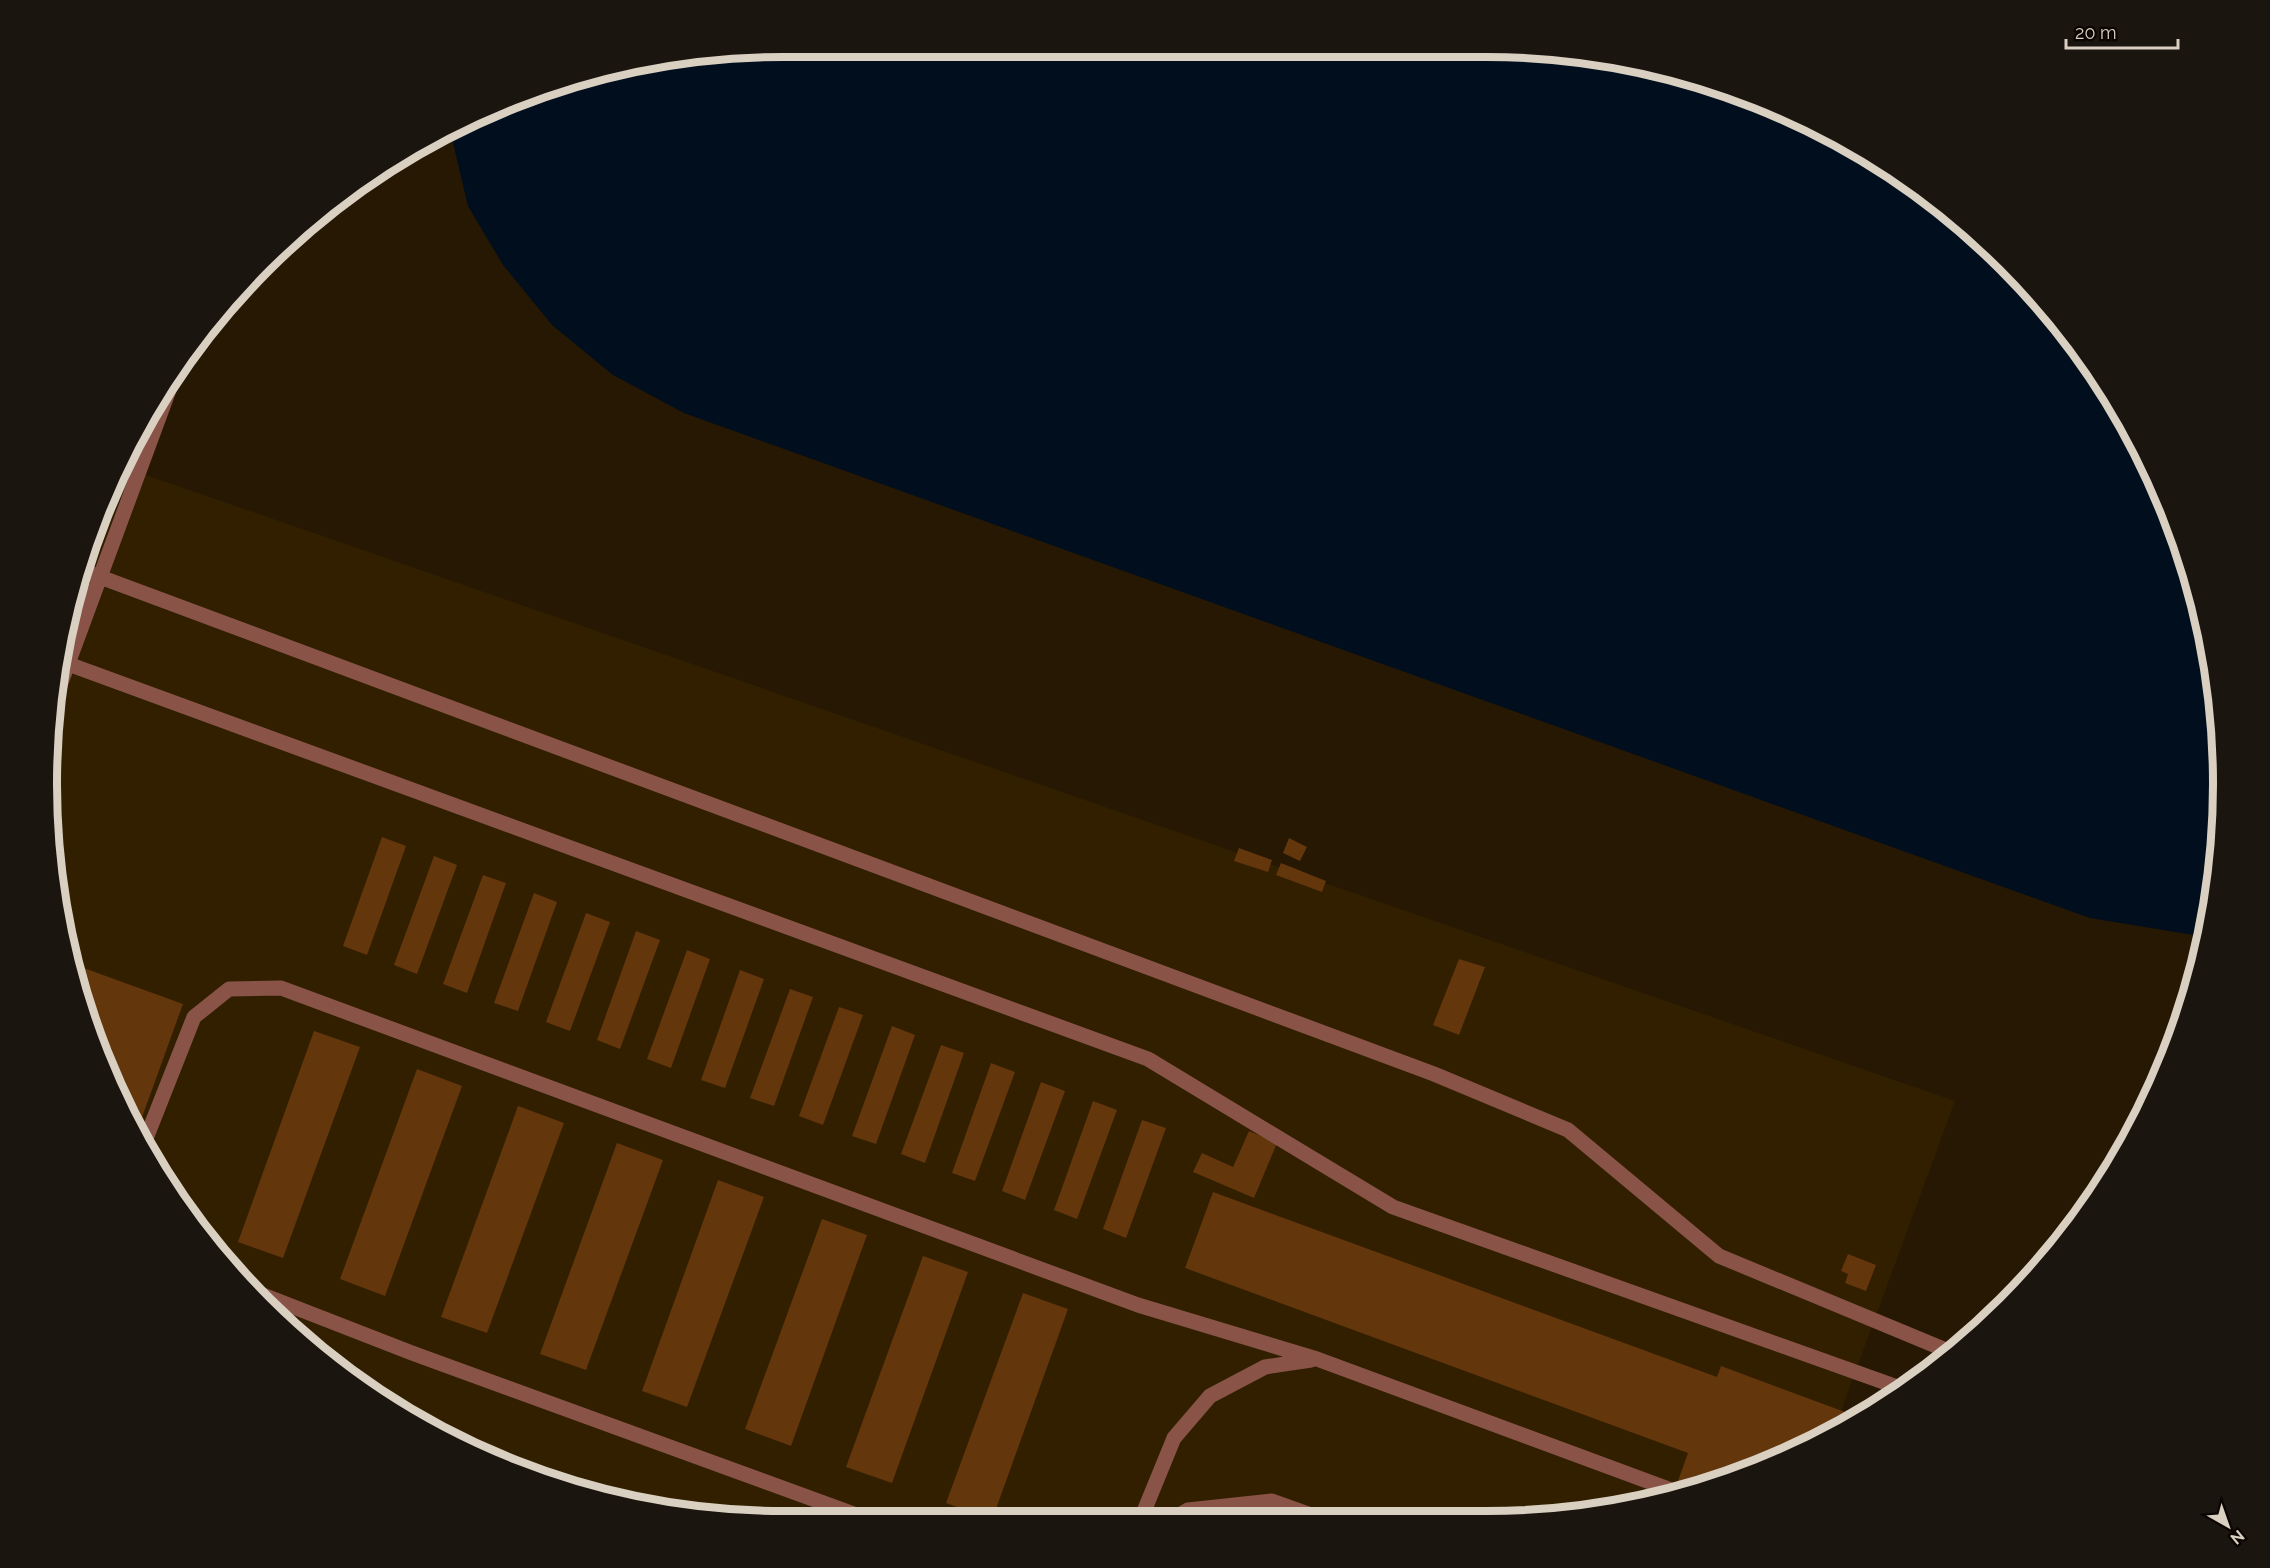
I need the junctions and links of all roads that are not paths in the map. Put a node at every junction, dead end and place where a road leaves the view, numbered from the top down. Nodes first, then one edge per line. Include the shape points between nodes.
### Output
1 (163, 406) edge
2 (89, 573) edge
3 (100, 576) junction
4 (70, 648) edge
5 (67, 663) edge
6 (147, 1135) edge
7 (270, 1298) edge
8 (1943, 1349) edge
9 (1317, 1359) junction
10 (1893, 1386) edge
11 (1666, 1488) edge
12 (846, 1511) edge
13 (1144, 1511) edge
14 (1186, 1511) edge
15 (1300, 1511) edge

1 - 3 street
2 - 3 street
3 - 4 street
3 - 8 street via 1434,1074 1558,1125 1719,1256
5 - 10 street via 1148,1059 1393,1208
6 - 9 street via 194,1017 229,989 281,988 1138,1305
7 - 12 street
9 - 11 street
9 - 13 street via 1265,1367 1210,1396 1174,1438
14 - 15 street via 1272,1501

